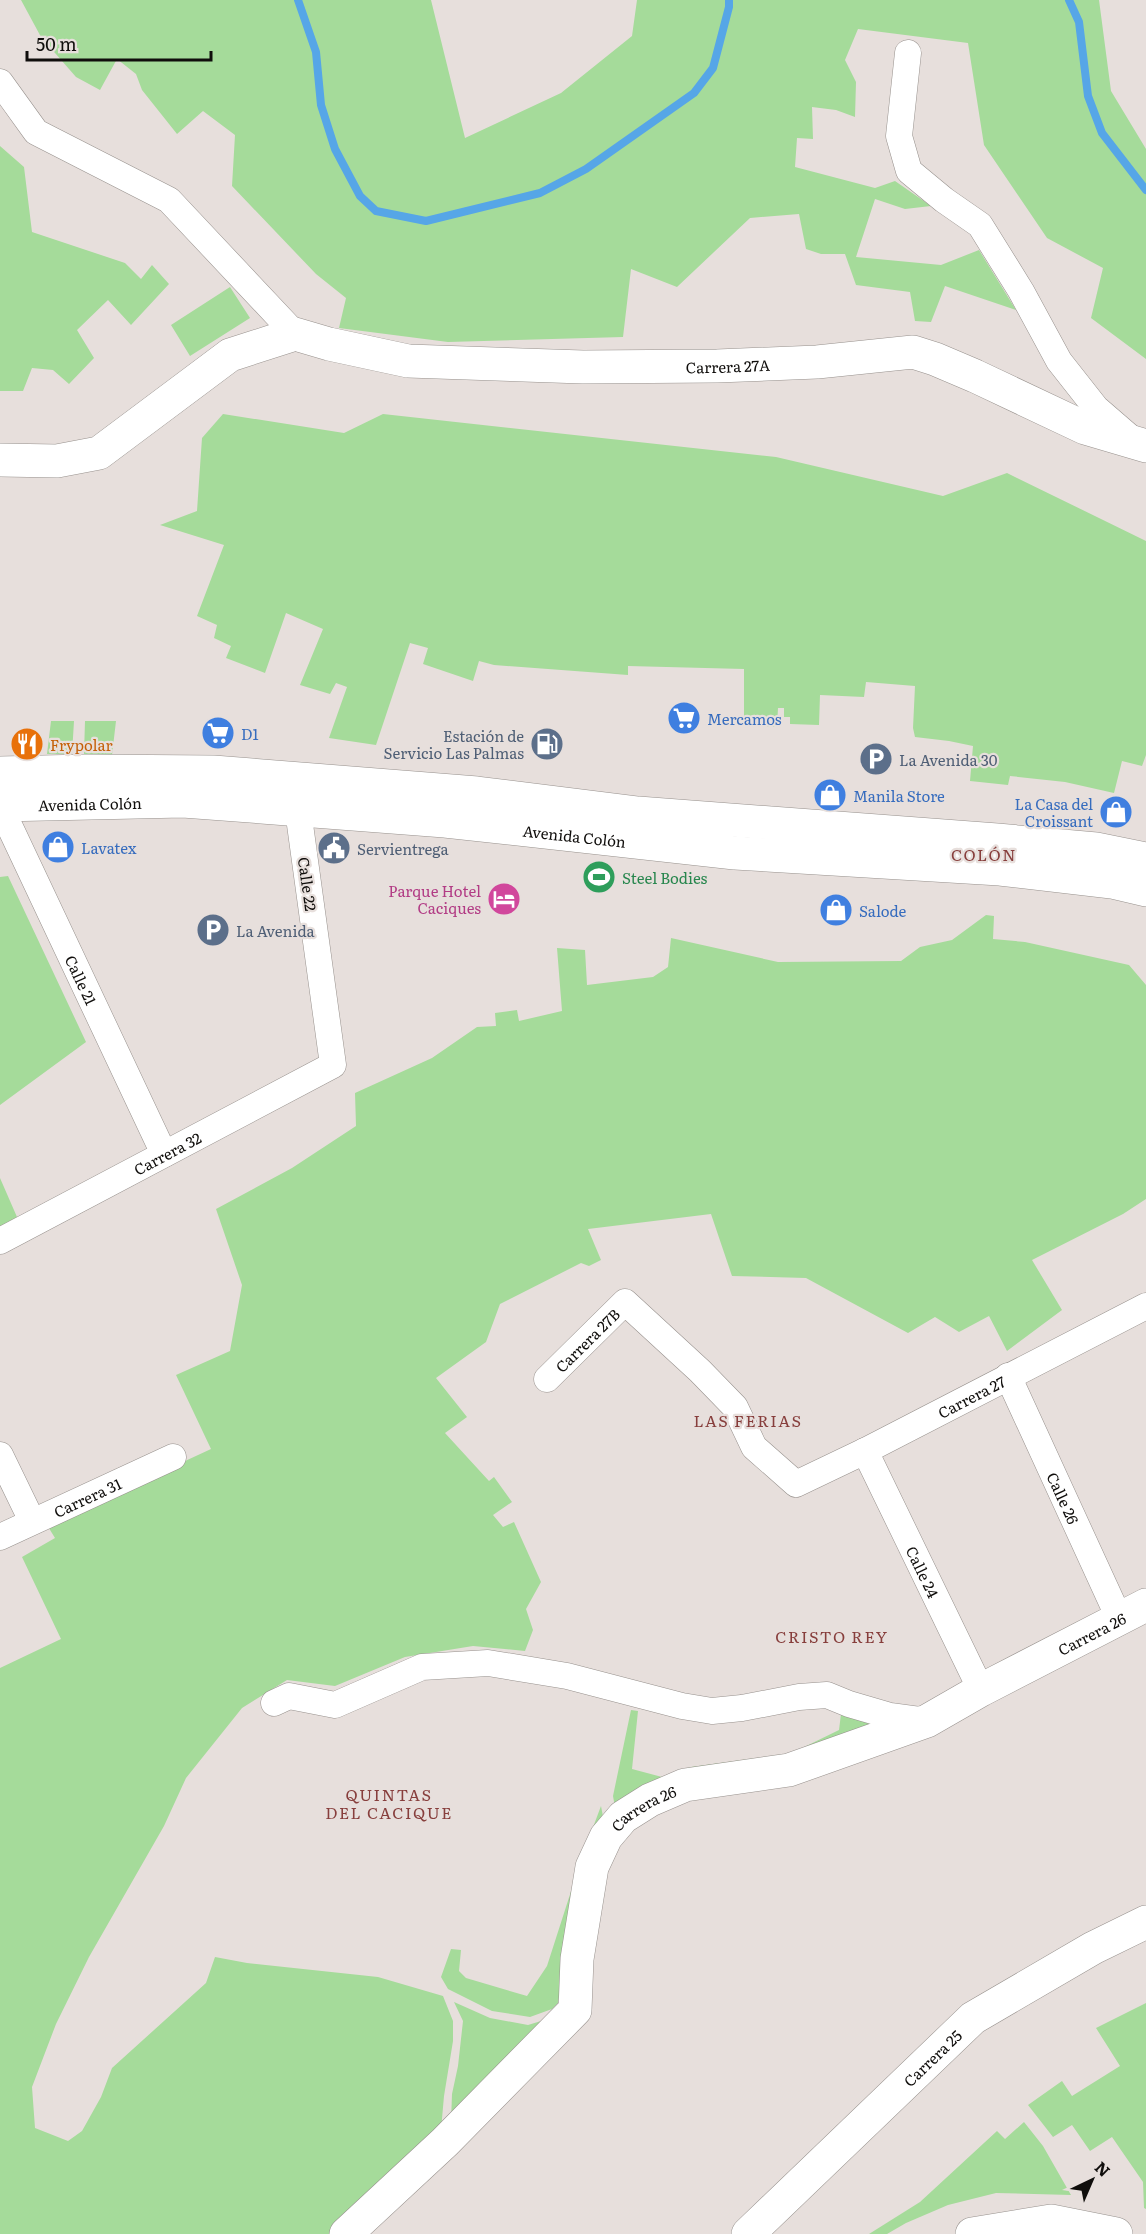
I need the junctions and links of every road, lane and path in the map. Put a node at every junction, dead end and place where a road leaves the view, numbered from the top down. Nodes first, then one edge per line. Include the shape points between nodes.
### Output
1 (908, 53) dead end
2 (0, 81) edge
3 (295, 333) junction
4 (1142, 445) edge
5 (0, 460) edge
6 (0, 773) edge
7 (0, 806) edge
8 (475, 809) junction
9 (298, 810) junction
10 (594, 822) junction
11 (1146, 859) edge
12 (1146, 890) edge
13 (333, 1065) joint
14 (164, 1154) junction
15 (0, 1241) edge
16 (1146, 1306) edge
17 (1008, 1376) junction
18 (547, 1379) dead end
19 (865, 1451) junction
20 (0, 1455) edge
21 (173, 1457) dead end
22 (796, 1484) joint
23 (32, 1521) junction
24 (0, 1537) edge
25 (1133, 1611) edge
26 (981, 1690) junction
27 (274, 1703) dead end
28 (927, 1721) junction
29 (1146, 1922) edge
30 (346, 2234) edge
31 (748, 2234) edge
32 (972, 2234) edge
33 (1116, 2234) edge

1 - 4 street via 899,136 909,171 980,225 1059,361 1096,408
2 - 3 street via 36,132 169,200
3 - 4 main road, Carrera 27A via 408,361 583,367 817,362 913,352 975,376 1085,428
3 - 5 main road via 230,355 99,453 57,461
6 - 8 main road, Avenida Colón via 213,772
7 - 9 main road, Avenida Colón via 183,801
7 - 14 street, Calle 21
8 - 9 main road, Avenida Colón
8 - 10 main road, Avenida Colón
9 - 13 street, Calle 22
10 - 11 main road, Avenida Colón via 734,821 1096,849
10 - 12 main road, Avenida Colón via 735,853 1000,869 1112,882
13 - 14 street, Carrera 32
14 - 15 street, Carrera 32
16 - 17 street, Carrera 27
17 - 19 street, Carrera 27
17 - 25 street, Calle 26
18 - 22 street, Carrera 27B via 625,1302 735,1407 754,1447
19 - 22 street, Carrera 27
19 - 26 street, Calle 24
20 - 23 street
21 - 23 street, Carrera 31
23 - 24 street, Carrera 31
25 - 26 main road, Carrera 26
26 - 28 main road, Carrera 26
27 - 28 street via 288,1696 335,1705 422,1667 488,1663 567,1676 712,1711 827,1695 890,1716
28 - 30 main road, Carrera 26 via 789,1770 685,1785 623,1817 606,1837 592,1867 578,1959 575,2010 445,2142
29 - 31 main road, Carrera 25 via 973,2018
32 - 33 main road via 1052,2221

